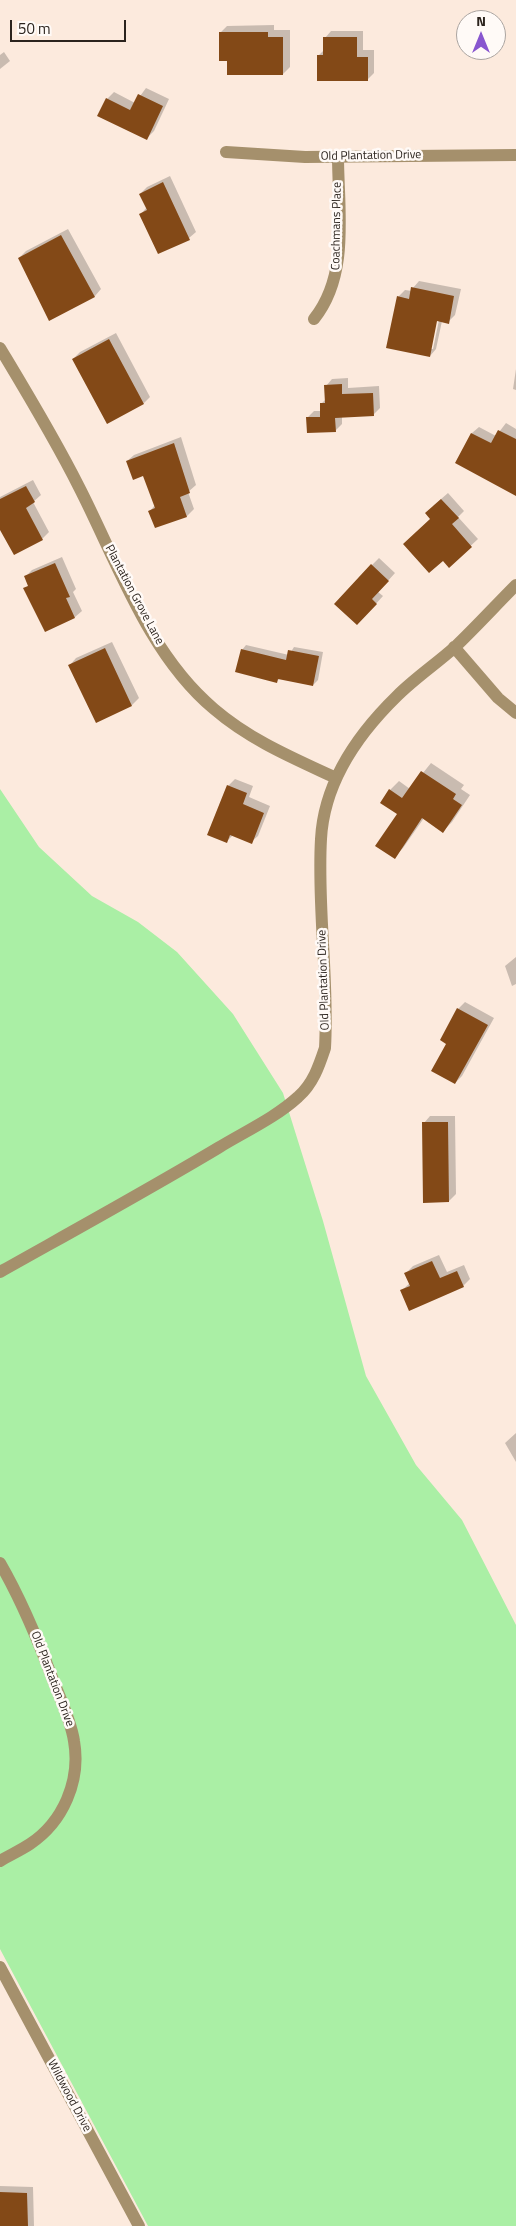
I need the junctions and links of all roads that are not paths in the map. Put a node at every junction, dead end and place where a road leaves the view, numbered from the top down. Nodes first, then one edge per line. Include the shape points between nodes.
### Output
1 (226, 152) dead end
2 (516, 155) edge
3 (338, 156) junction
4 (314, 319) dead end
5 (0, 348) edge
6 (516, 585) edge
7 (454, 647) junction
8 (516, 713) edge
9 (336, 778) junction
10 (0, 1272) edge
11 (0, 1563) edge
12 (0, 1860) edge
13 (0, 1967) edge
14 (139, 2226) edge

1 - 3 street, Old Plantation Drive
2 - 3 street, Old Plantation Drive
3 - 4 street, Coachmans Place via 339,259 329,297
5 - 9 street, Plantation Grove Lane via 79,486 110,553 172,665 213,709 242,731
6 - 7 street, Old Plantation Drive
7 - 8 street via 498,698
7 - 9 street, Old Plantation Drive via 398,695 364,731
9 - 10 street, Old Plantation Drive via 329,795 321,838 325,1048 311,1082 284,1108
11 - 12 street, Old Plantation Drive via 21,1599 42,1650 71,1727 76,1757 72,1786 60,1813 29,1845
13 - 14 street, Wildwood Drive

